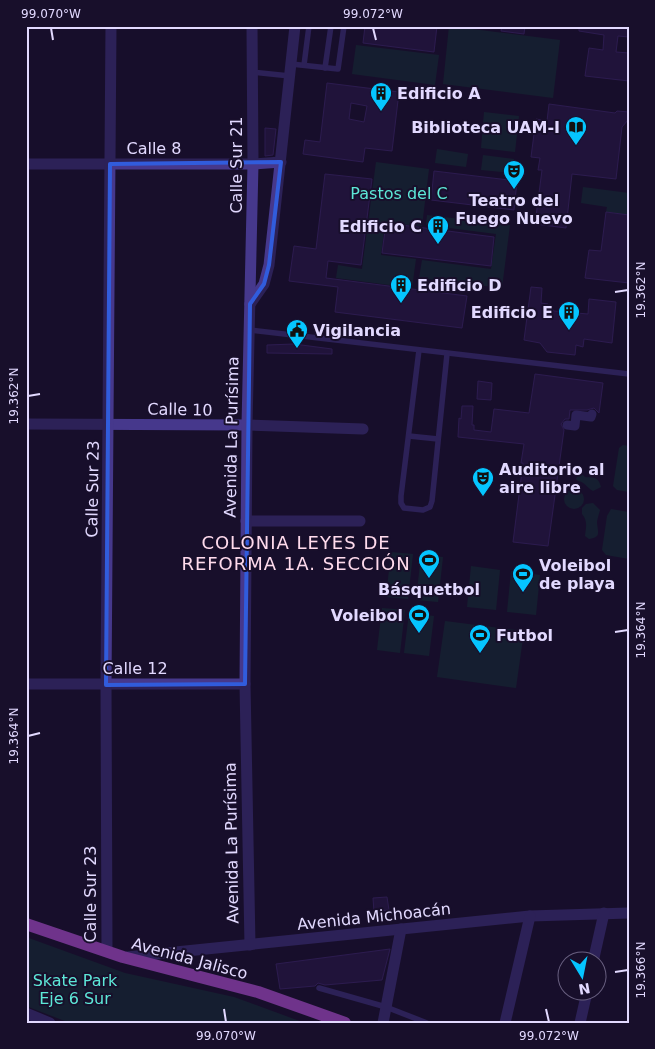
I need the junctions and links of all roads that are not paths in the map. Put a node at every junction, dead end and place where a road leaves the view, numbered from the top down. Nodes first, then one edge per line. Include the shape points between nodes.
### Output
1 (110, 26) edge
2 (252, 26) edge
3 (295, 26) edge
4 (309, 26) edge
5 (331, 26) edge
6 (344, 26) edge
7 (291, 64) junction
8 (304, 65) junction
9 (325, 68) junction
10 (252, 72) junction
11 (290, 76) junction
12 (281, 162) junction
13 (26, 164) edge
14 (110, 164) junction
15 (253, 164) junction
16 (250, 304) junction
17 (250, 330) junction
18 (419, 350) junction
19 (447, 354) junction
20 (629, 374) edge
21 (592, 414) dead end
22 (26, 424) edge
23 (109, 424) junction
24 (567, 425) dead end
25 (247, 426) junction
26 (363, 429) dead end
27 (409, 436) junction
28 (438, 439) junction
29 (246, 521) junction
30 (360, 521) dead end
31 (26, 684) edge
32 (244, 684) junction
33 (106, 685) junction
34 (604, 913) junction
35 (629, 913) edge
36 (530, 916) junction
37 (26, 924) edge
38 (401, 929) junction
39 (250, 945) junction
40 (107, 951) junction
41 (596, 952) edge
42 (123, 957) junction
43 (320, 988) dead end
44 (585, 1002) edge
45 (386, 1007) junction
46 (26, 1014) edge
47 (50, 1023) edge
48 (345, 1023) edge
49 (383, 1023) edge
50 (427, 1023) edge
51 (505, 1023) edge
52 (580, 1023) edge

1 - 14 street, Calle Sur 23
2 - 10 street, Calle Sur 21
3 - 7 street
4 - 8 lane
5 - 9 lane
6 - 9 lane via 338,70
7 - 8 lane
7 - 11 street
8 - 9 lane
10 - 11 lane
10 - 15 street, Calle Sur 21
11 - 12 street
12 - 15 street, Calle 8
12 - 16 street via 269,265 264,284
13 - 14 street, Calle 8
14 - 15 street, Calle 8
14 - 23 street, Calle Sur 23
15 - 16 street, Calle Sur 21
16 - 17 street, Avenida La Purísima
17 - 18 lane
17 - 25 street, Avenida La Purísima
18 - 19 lane
18 - 27 lane
19 - 20 lane
19 - 28 lane
21 - 24 street via 576,414 575,426
22 - 23 street, Calle 10
23 - 25 street, Calle 10
23 - 33 street, Calle Sur 23
25 - 26 street, Calle 10
25 - 29 street, Avenida La Purísima
27 - 28 lane
27 - 28 lane via 401,503 404,508 423,510 430,507
29 - 30 street
29 - 32 street, Avenida La Purísima
31 - 33 street, Calle 12
32 - 33 street, Calle 12
32 - 39 street, Avenida La Purísima
33 - 40 street, Calle Sur 23
34 - 35 street, Avenida Michoacán
34 - 36 street, Avenida Michoacán
34 - 41 street
36 - 38 street, Avenida Michoacán
36 - 51 street
37 - 40 main road, Avenida Jalisco
38 - 39 street, Avenida Michoacán
38 - 45 street
39 - 42 street, Avenida Michoacán
40 - 42 main road, Avenida Jalisco
42 - 48 main road, Avenida Jalisco via 258,992
43 - 45 lane
44 - 52 street
45 - 49 street
45 - 50 lane
46 - 47 street

